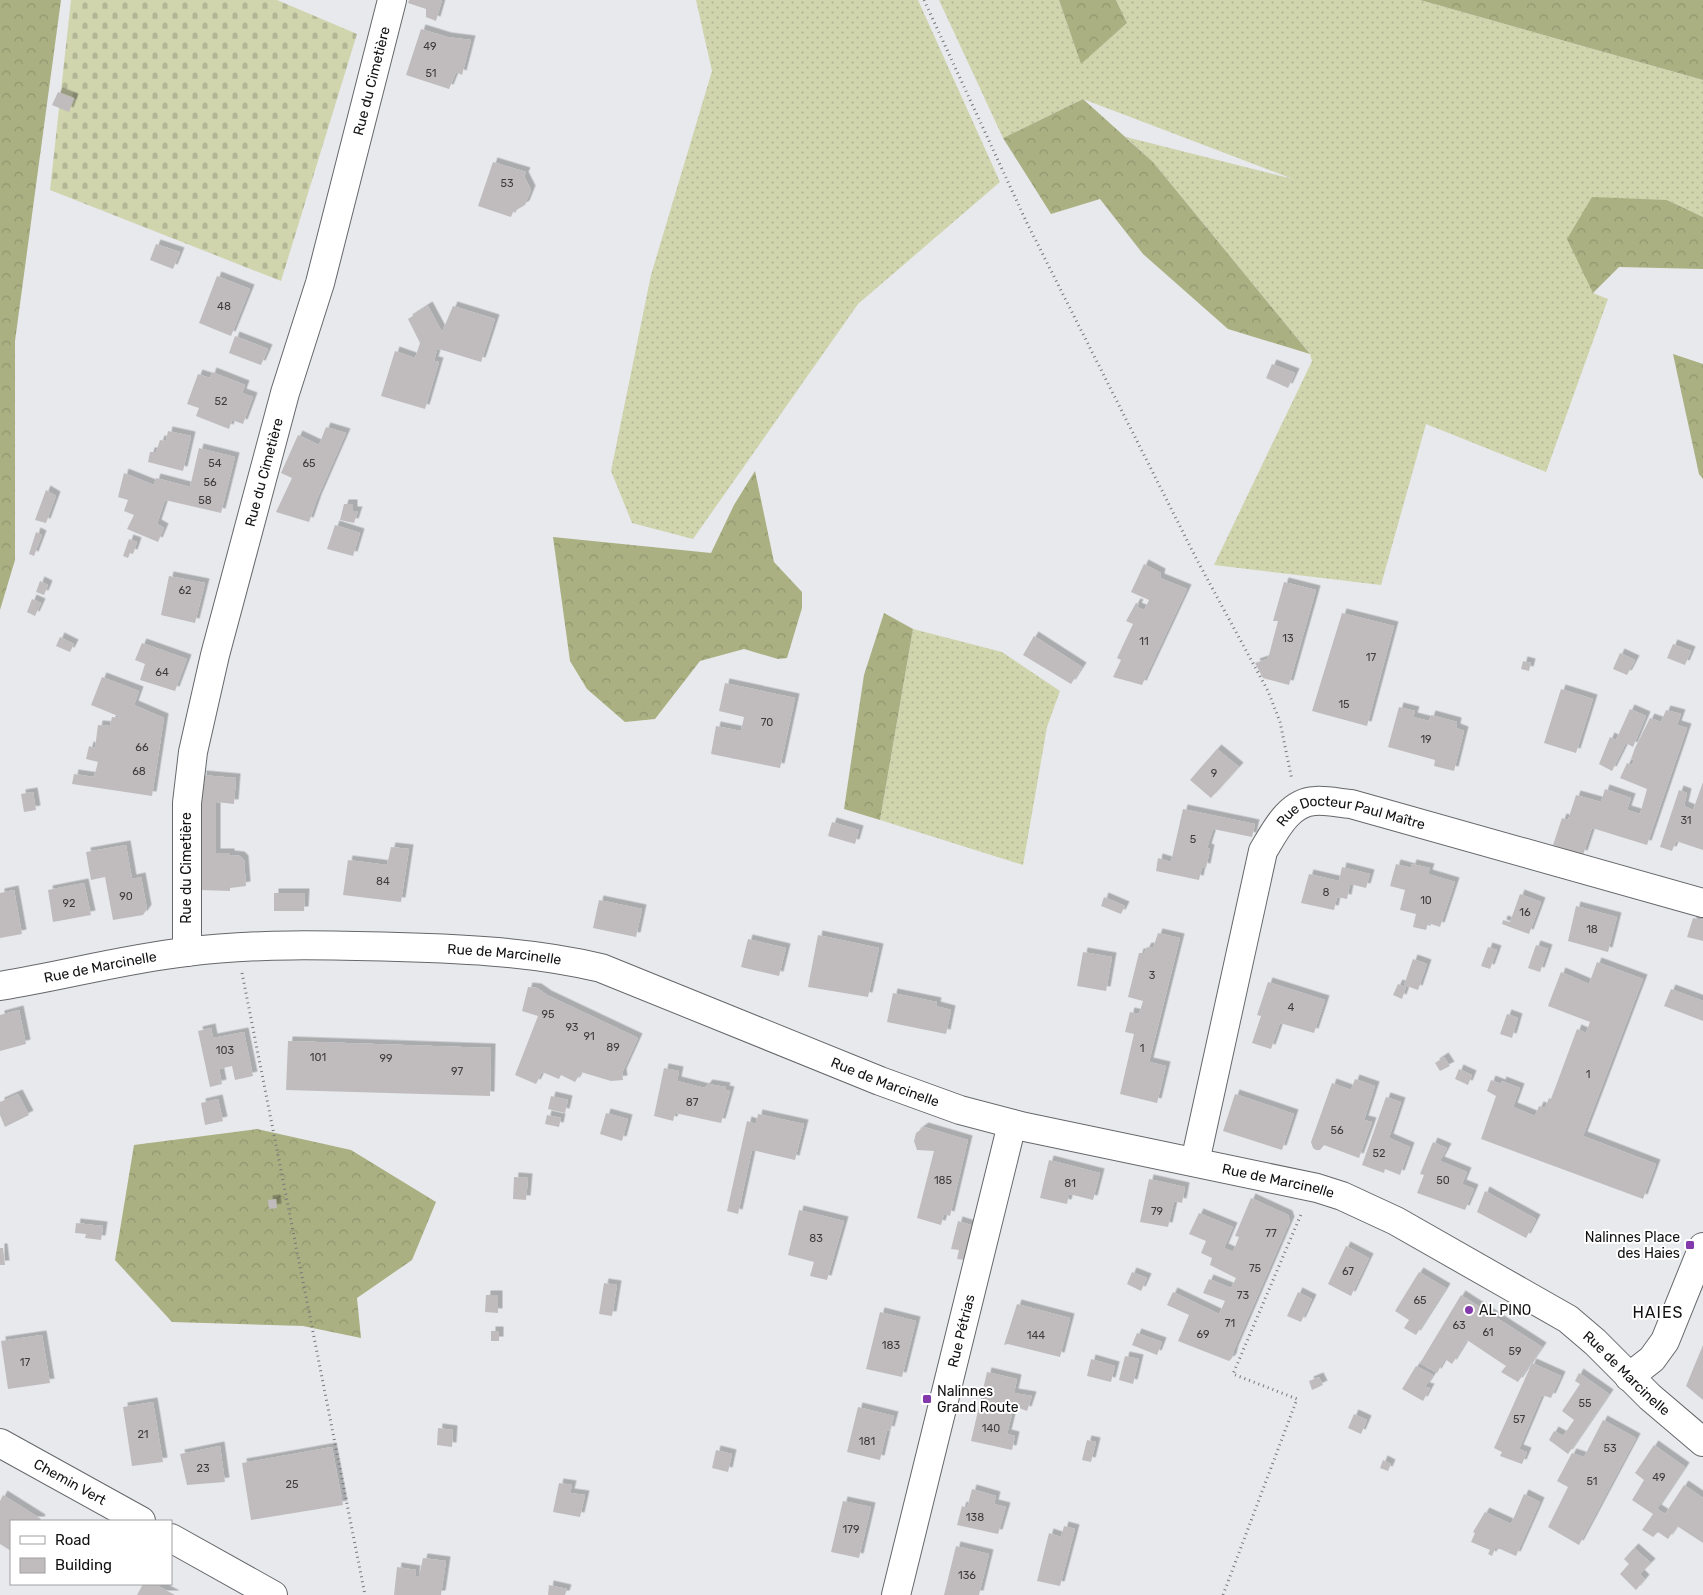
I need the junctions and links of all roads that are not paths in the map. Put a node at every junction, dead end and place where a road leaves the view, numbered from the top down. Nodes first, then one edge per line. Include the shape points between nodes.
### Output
1 (392, 0) edge
2 (1703, 903) edge
3 (187, 952) junction
4 (0, 986) edge
5 (1012, 1124) junction
6 (1195, 1162) junction
7 (1703, 1247) edge
8 (1630, 1376) junction
9 (1703, 1442) edge
10 (0, 1443) edge
11 (139, 1520) edge
12 (172, 1539) edge
13 (273, 1595) edge
14 (896, 1595) edge

1 - 3 street, Rue du Cimetière via 320,283 285,392 215,655 194,752 186,803
2 - 6 street, Rue Docteur Paul Maître via 1351,804 1314,801 1294,808 1278,825 1263,851
3 - 4 street, Rue de Marcinelle
3 - 5 street, Rue de Marcinelle via 298,945 501,951 582,963 637,981 897,1088
5 - 6 street, Rue de Marcinelle
5 - 14 street, Rue Pétrias
6 - 8 street, Rue de Marcinelle via 1313,1187 1390,1217 1538,1300 1577,1326
7 - 8 street via 1665,1341 1652,1359
8 - 9 street, Rue de Marcinelle
10 - 11 street, Chemin Vert
12 - 13 street

